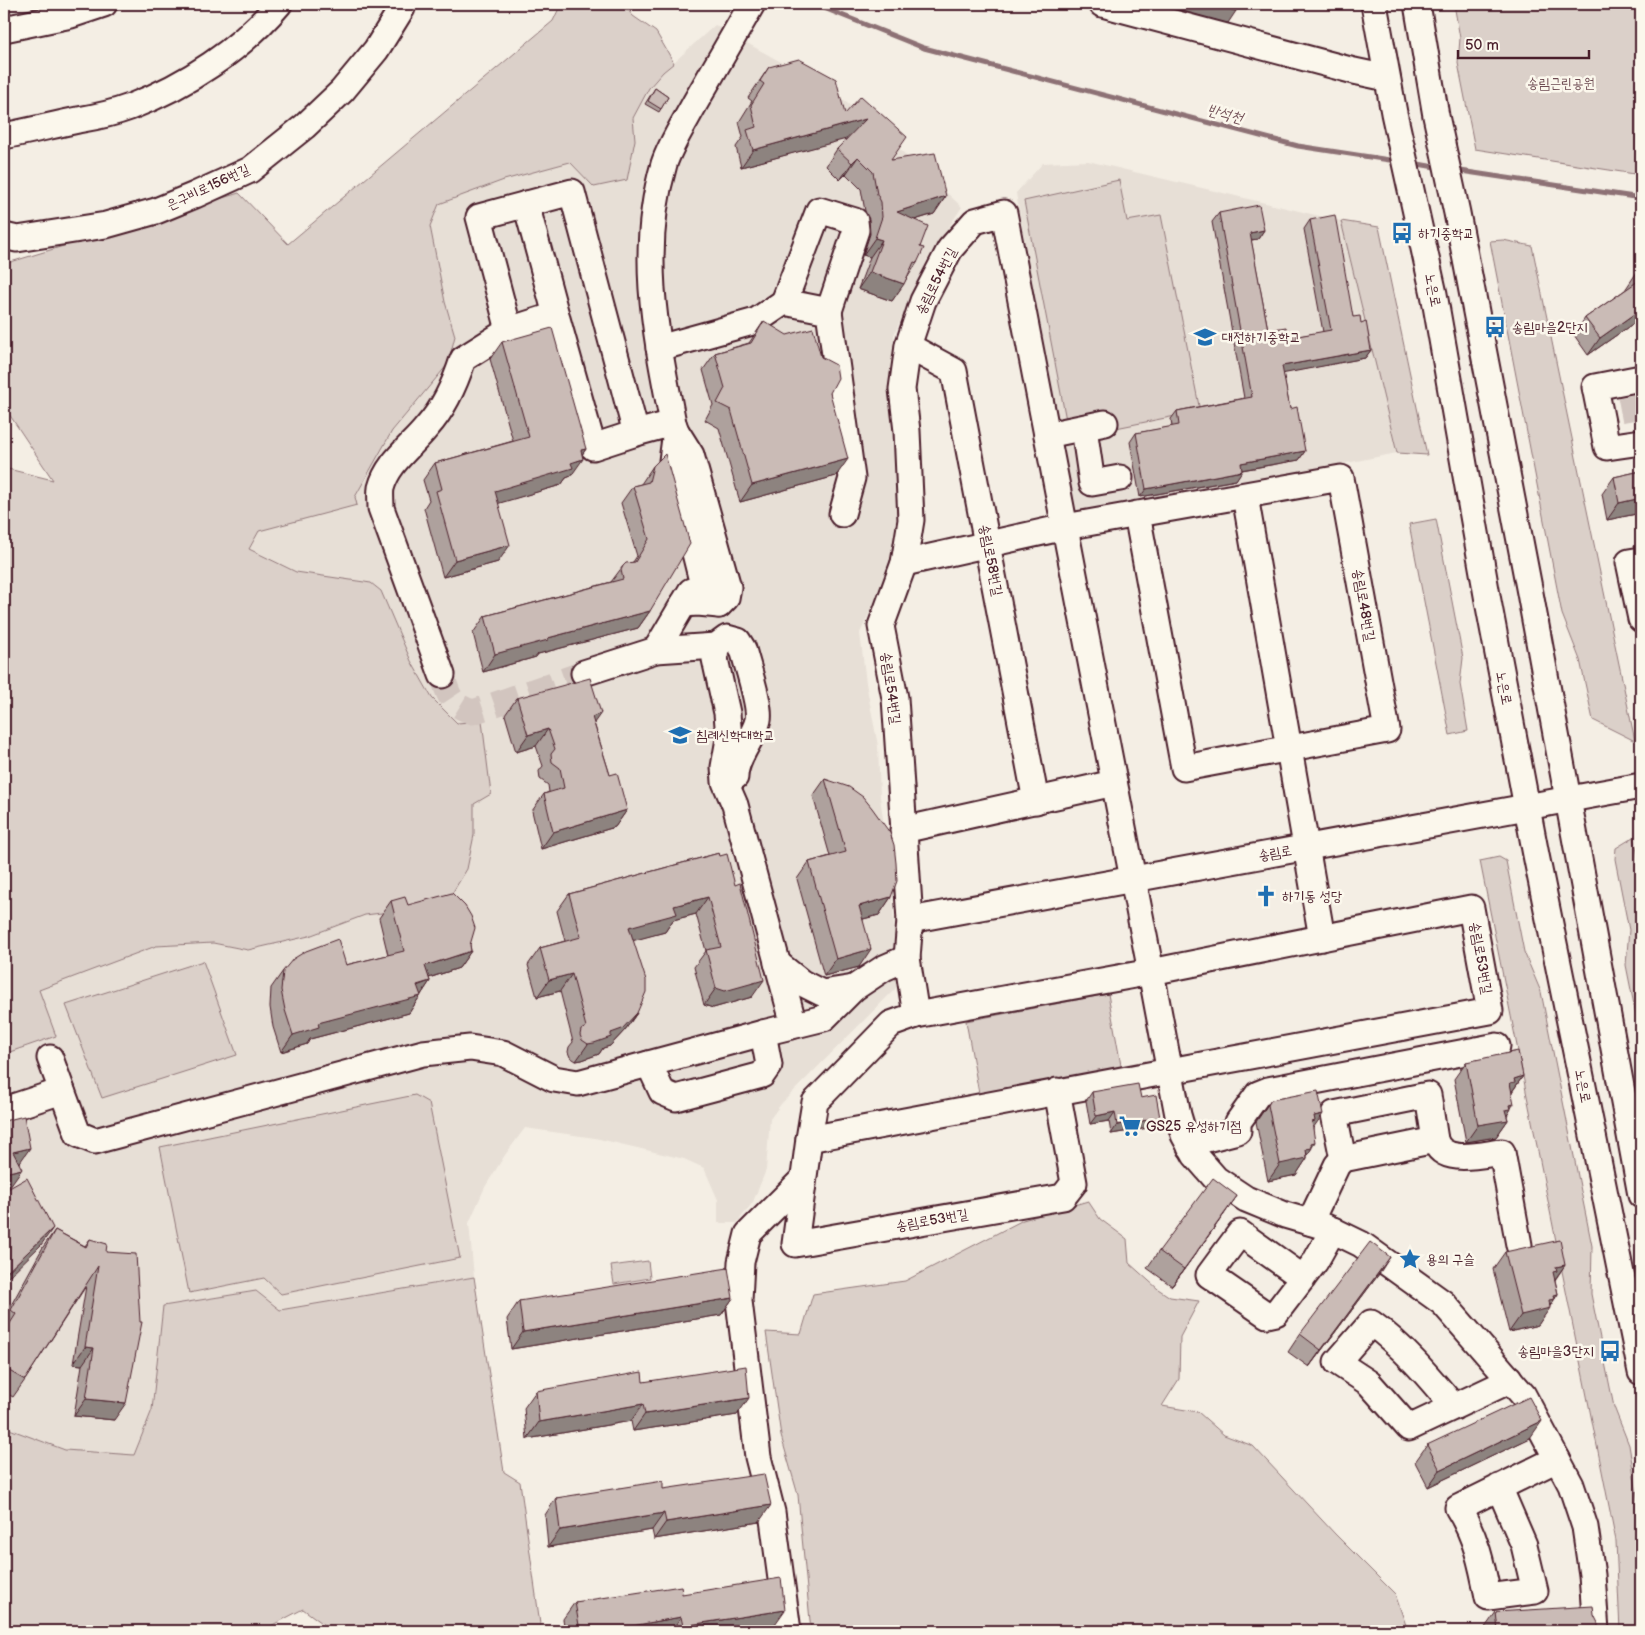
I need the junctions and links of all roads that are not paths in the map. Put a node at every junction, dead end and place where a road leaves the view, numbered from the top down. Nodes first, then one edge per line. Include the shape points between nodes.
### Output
1 (104, 4) edge
2 (279, 4) edge
3 (403, 4) edge
4 (752, 4) edge
5 (1102, 4) edge
6 (1374, 4) edge
7 (1417, 4) edge
8 (4, 29) edge
9 (1387, 78) junction
10 (4, 136) edge
11 (526, 204) junction
12 (4, 236) edge
13 (784, 302) junction
14 (829, 311) junction
15 (556, 315) junction
16 (509, 330) junction
17 (908, 346) junction
18 (659, 348) junction
19 (1641, 378) edge
20 (674, 427) junction
21 (636, 433) junction
22 (1047, 435) junction
23 (1641, 442) edge
24 (1120, 478) dead end
25 (1244, 496) junction
26 (842, 514) dead end
27 (1137, 514) junction
28 (1064, 527) junction
29 (988, 544) junction
30 (1641, 560) edge
31 (904, 562) junction
32 (700, 576) junction
33 (683, 604) junction
34 (719, 604) junction
35 (1641, 619) edge
36 (721, 642) junction
37 (656, 650) junction
38 (584, 673) tunnel mouth
39 (442, 675) tunnel mouth
40 (1289, 749) junction
41 (1114, 783) junction
42 (1641, 786) edge
43 (1567, 800) junction
44 (1036, 801) junction
45 (1527, 807) junction
46 (903, 830) junction
47 (1306, 848) junction
48 (1132, 879) junction
49 (910, 920) junction
50 (1322, 938) junction
51 (907, 958) junction
52 (778, 963) junction
53 (1151, 972) junction
54 (854, 988) junction
55 (916, 1015) junction
56 (794, 1025) junction
57 (763, 1032) junction
58 (1497, 1046) dead end
59 (50, 1058) dead end
60 (649, 1064) junction
61 (1171, 1072) junction
62 (62, 1091) junction
63 (1057, 1091) junction
64 (4, 1110) edge
65 (809, 1139) junction
66 (1435, 1140) junction
67 (1190, 1147) junction
68 (1343, 1159) junction
69 (803, 1179) junction
70 (1641, 1195) edge
71 (1321, 1226) junction
72 (1519, 1245) dead end
73 (1303, 1278) dead end
74 (1641, 1372) edge
75 (1509, 1378) junction
76 (1454, 1407) junction
77 (1557, 1458) junction
78 (1499, 1488) dead end
79 (788, 1631) edge
80 (1596, 1631) edge

1 - 8 street via 71,15
2 - 10 street via 238,45 178,84 130,107
3 - 12 street, 은구비로156번길 via 376,50 342,91 250,170 156,211 106,225 17,239
4 - 18 street via 665,162 652,214 651,289
5 - 9 street
6 - 9 street, 노은로
7 - 43 street
9 - 45 street, 노은로 via 1434,294
11 - 15 street
11 - 16 street via 479,217
11 - 21 street via 572,192
13 - 14 street
13 - 14 street via 819,210 855,221 856,230
13 - 18 street via 756,320
14 - 26 street via 852,478
15 - 16 street
15 - 21 street via 593,446
16 - 39 street via 463,359 456,382 442,407 391,467 381,489 381,508
17 - 22 street, 송림로54번길 via 923,301 950,249 975,220 1004,213
17 - 29 street, 송림로58번길 via 954,371
17 - 31 street, 송림로54번길 via 902,388 910,520
18 - 20 street
19 - 23 street via 1595,387 1611,413 1607,447
20 - 21 street
20 - 32 street via 672,461
20 - 34 street via 691,455 728,587 726,598
22 - 24 street via 1094,425 1092,483
22 - 28 street, 송림로54번길
25 - 27 street, 송림로48번길
25 - 40 street
25 - 40 street, 송림로48번길 via 1341,478 1387,730
27 - 28 street, 송림로48번길
27 - 40 street, 송림로48번길 via 1184,768
28 - 29 street, 송림로48번길
28 - 41 street, 송림로54번길
29 - 31 street, 송림로48번길
29 - 44 street, 송림로58번길
30 - 35 street via 1629,562
31 - 46 street, 송림로54번길 via 881,626 895,698
32 - 33 street
32 - 34 street via 706,597
33 - 34 street
33 - 37 street
34 - 36 street
36 - 37 street
36 - 52 street via 738,641 743,649 758,707 758,720 735,772 735,805
37 - 38 street
40 - 47 street
41 - 44 street
41 - 48 street, 송림로54번길
42 - 43 street, 송림로
43 - 45 street, 송림로
43 - 70 street
44 - 46 street
45 - 47 street, 송림로
45 - 74 street, 노은로
46 - 49 street, 송림로54번길
47 - 48 street, 송림로
47 - 50 street
48 - 49 street, 송림로
48 - 53 street
49 - 51 street
50 - 53 street, 송림로53번길
50 - 61 street, 송림로53번길 via 1471,908 1490,1011
51 - 54 street via 884,968
51 - 55 street
52 - 54 street via 802,983 822,993
52 - 56 street
53 - 55 street, 송림로53번길
53 - 61 street
54 - 56 street via 824,1018
55 - 65 street, 송림로53번길 via 891,1024 815,1102
56 - 57 street
57 - 60 street
57 - 60 street via 769,1065 762,1075 676,1098 662,1092
58 - 67 street via 1268,1090 1258,1094 1238,1122 1238,1131 1202,1140
59 - 62 street
60 - 62 street via 578,1083 554,1079 503,1053 470,1048 423,1052 95,1141 78,1134
61 - 63 street, 송림로53번길
61 - 67 street via 1178,1115
62 - 64 street
63 - 65 street, 송림로53번길
63 - 69 street, 송림로53번길 via 1074,1183 1062,1197 795,1244
65 - 69 street, 송림로53번길
66 - 68 street
66 - 68 street via 1428,1095 1334,1114
66 - 72 street via 1437,1146 1448,1154 1462,1157 1502,1152
67 - 71 street via 1216,1179 1246,1200
68 - 71 street via 1337,1165
69 - 79 street via 748,1234 741,1262 739,1301 758,1457 772,1512
71 - 73 street via 1315,1262
71 - 75 street via 1361,1244 1443,1303
75 - 76 street
75 - 77 street via 1523,1395
76 - 76 street via 1410,1428 1369,1383 1337,1362 1371,1322 1389,1336
77 - 78 street
77 - 80 street via 1586,1527

